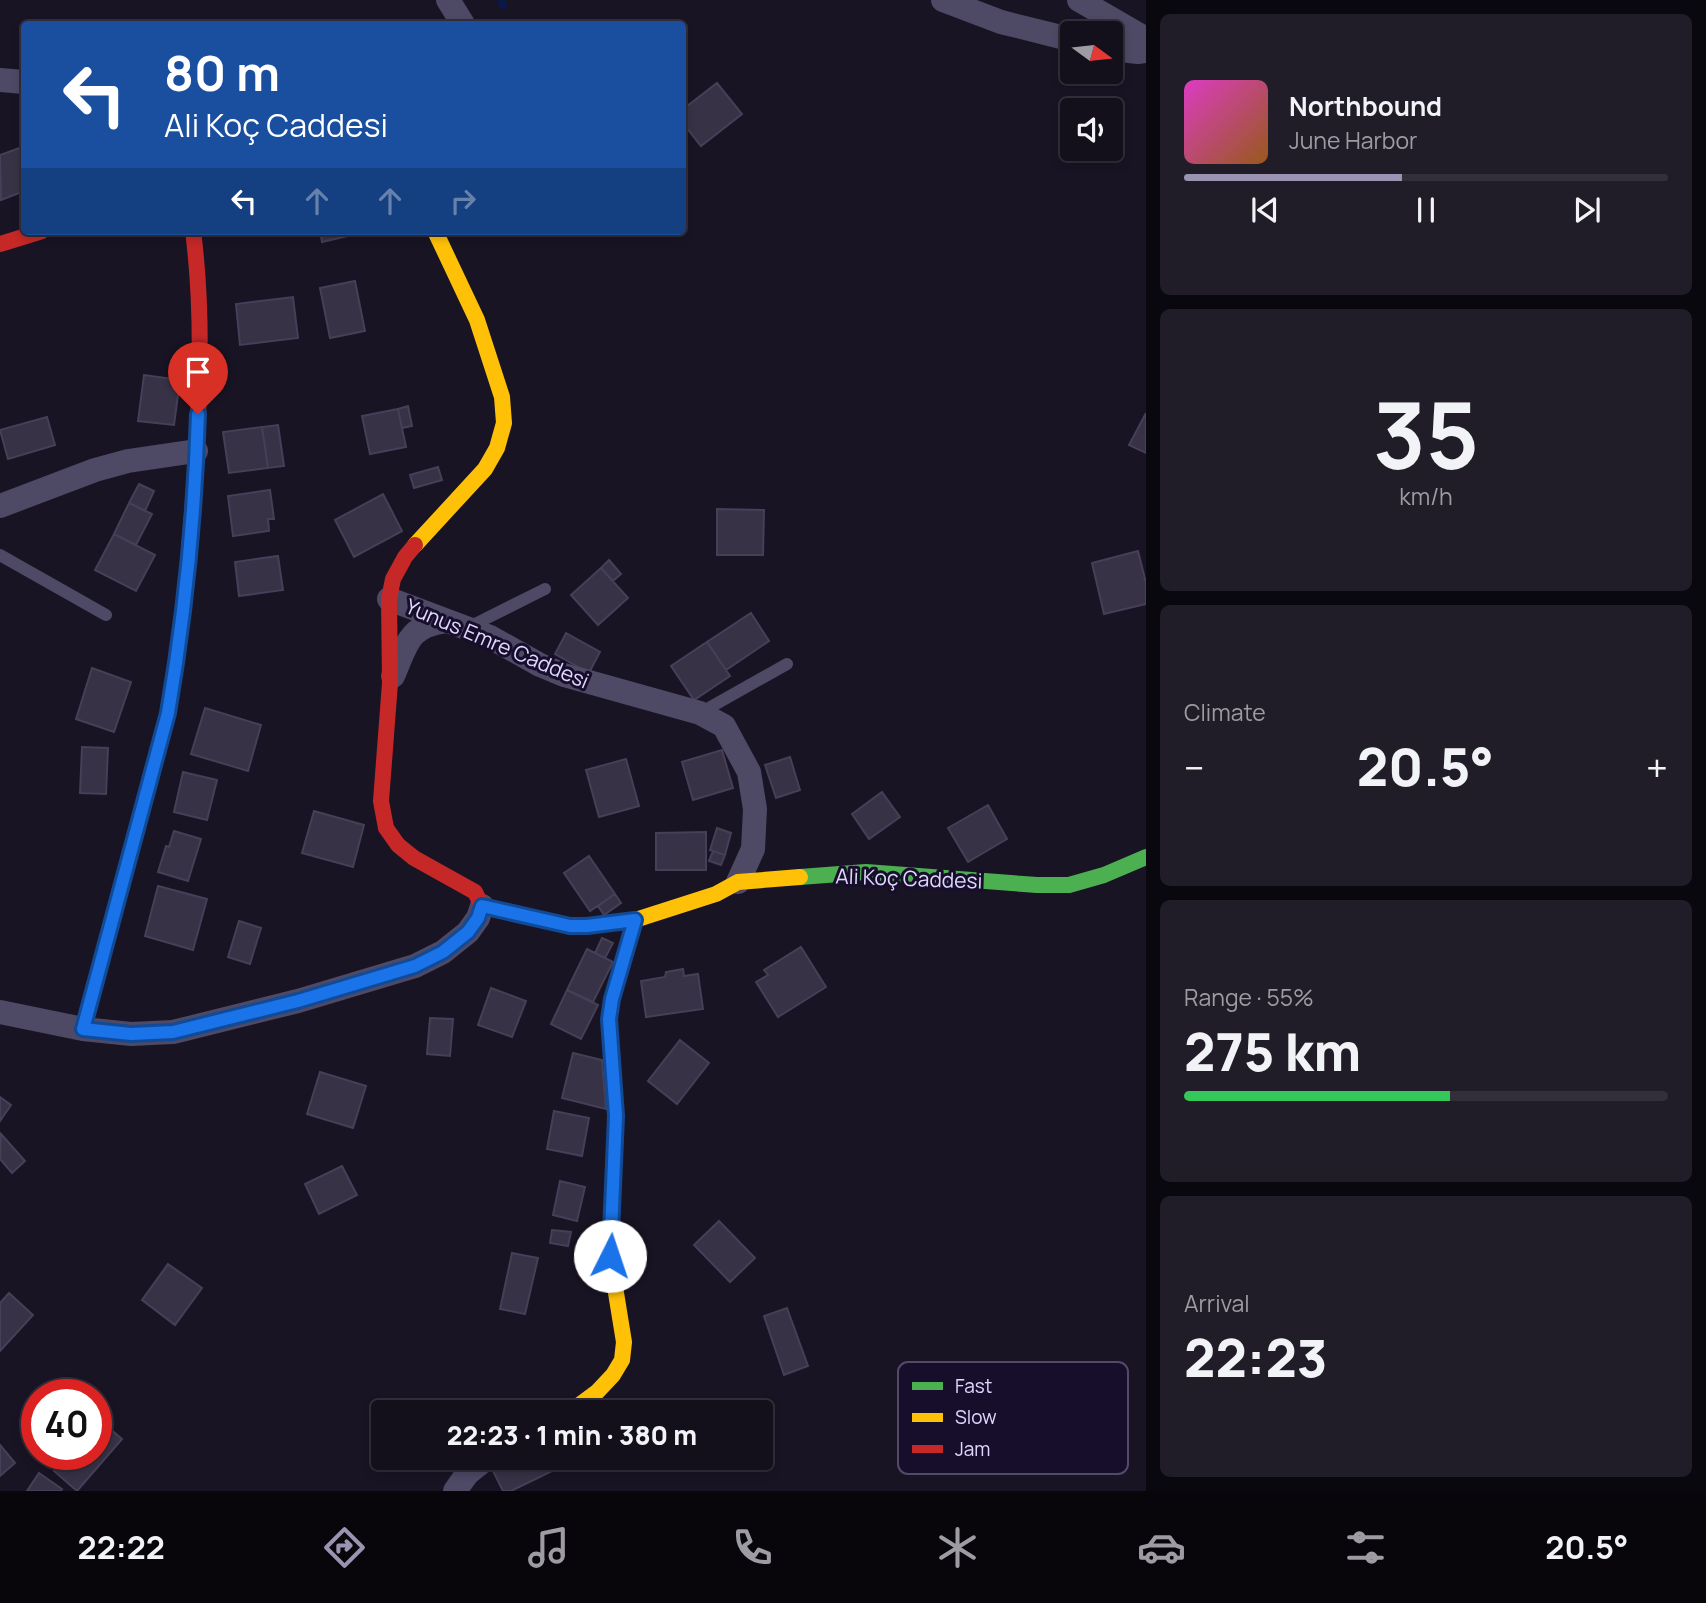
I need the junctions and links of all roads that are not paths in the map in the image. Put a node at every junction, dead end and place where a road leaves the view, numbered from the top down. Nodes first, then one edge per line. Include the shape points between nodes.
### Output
1 (448, 0) edge
2 (943, 0) edge
3 (1079, 0) edge
4 (461, 21) edge
5 (1060, 37) edge
6 (1146, 39) edge
7 (1124, 50) edge
8 (1146, 51) edge
9 (0, 80) edge
10 (21, 82) edge
11 (29, 235) edge
12 (194, 235) edge
13 (437, 235) edge
14 (0, 244) edge
15 (196, 451) junction
16 (0, 506) edge
17 (0, 555) edge
18 (545, 589) dead end
19 (389, 599) junction
20 (106, 615) dead end
21 (457, 625) junction
22 (787, 664) dead end
23 (390, 683) junction
24 (700, 713) junction
25 (1146, 857) edge
26 (738, 882) junction
27 (482, 906) junction
28 (635, 920) junction
29 (0, 1012) edge
30 (83, 1029) junction
31 (586, 1400) edge
32 (472, 1470) edge
33 (455, 1491) edge

1 - 4 street
2 - 5 street via 1001,22
3 - 6 street
7 - 8 street
9 - 10 street
11 - 14 street
12 - 15 street via 200,286
13 - 19 street, Yunus Emre Caddesi via 477,320 502,397 504,423 485,469 405,557
15 - 16 street via 95,470
15 - 30 street via 185,596 168,713
17 - 20 lane
18 - 21 lane
19 - 21 street, Yunus Emre Caddesi
19 - 23 street
21 - 23 street via 428,623 413,635
21 - 24 street, Yunus Emre Caddesi via 564,675
22 - 24 lane
23 - 27 street via 381,801 386,828 414,858 475,892
24 - 26 street, Yunus Emre Caddesi via 724,726 749,772 755,809 753,849
25 - 26 street, Ali Koç Caddesi via 1069,885 866,873
26 - 28 street, Ali Koç Caddesi via 716,894
27 - 28 street, Ali Koç Caddesi via 570,926
27 - 30 street via 468,932 415,966 173,1032
28 - 31 street via 609,1019 616,1116 610,1256 624,1342 622,1360 613,1375
29 - 30 street
32 - 33 street

